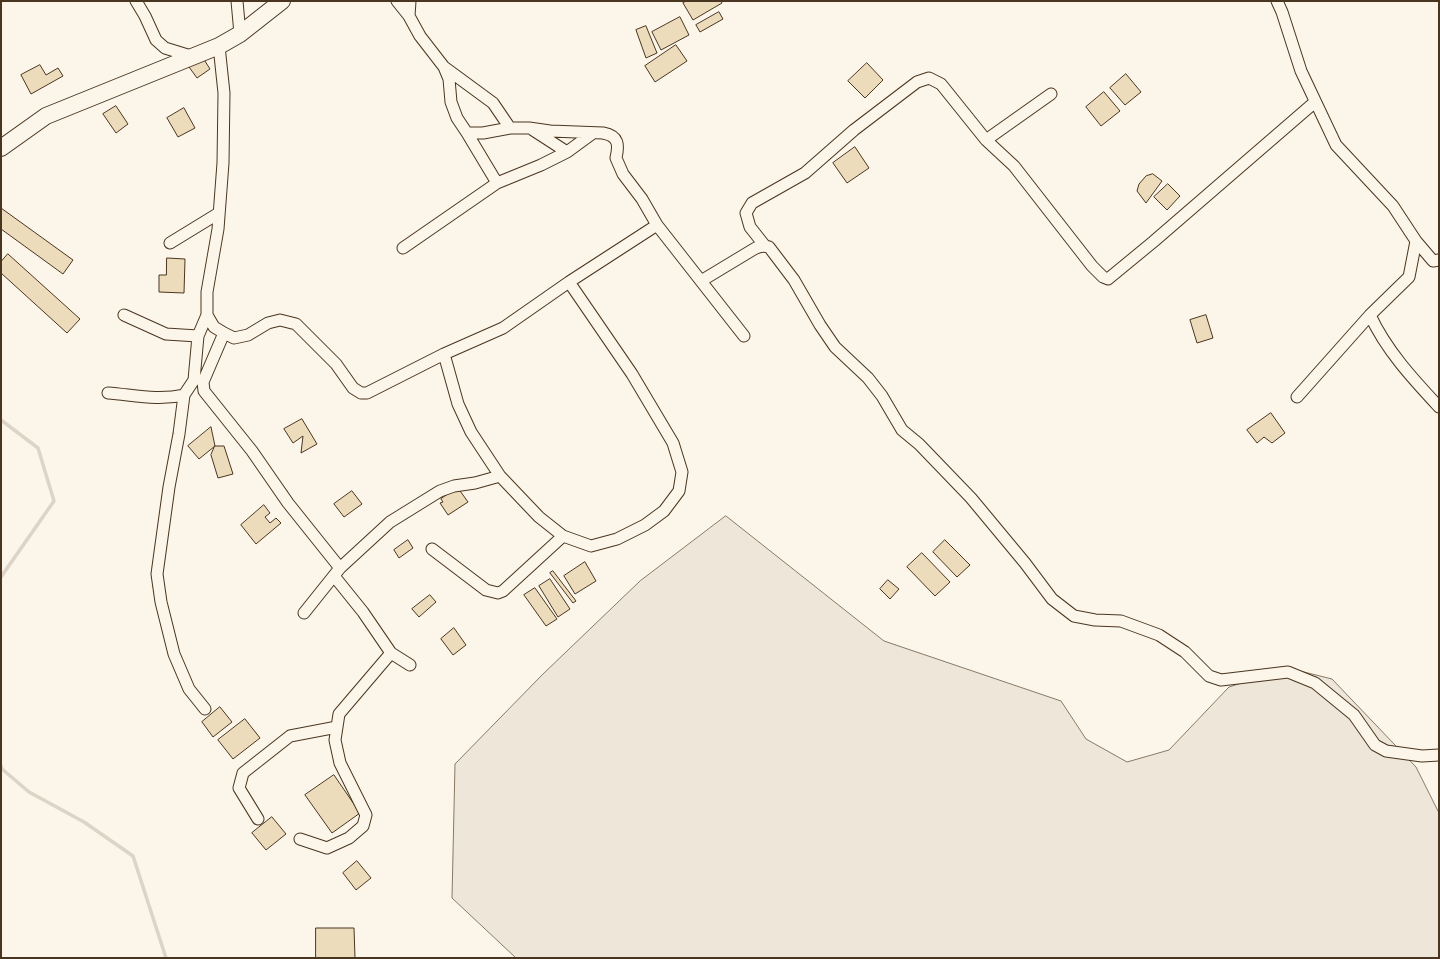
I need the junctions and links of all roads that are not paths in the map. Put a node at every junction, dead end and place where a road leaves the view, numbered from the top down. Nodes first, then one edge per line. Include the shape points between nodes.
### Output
1 (136, 1) edge
2 (237, 1) edge
3 (282, 1) edge
4 (398, 1) edge
5 (410, 1) edge
6 (1277, 1) edge
7 (409, 16) junction
8 (240, 34) junction
9 (219, 46) junction
10 (194, 57) junction
11 (444, 67) junction
12 (1051, 94) dead end
13 (1315, 102) junction
14 (510, 128) junction
15 (529, 128) junction
16 (593, 132) junction
17 (467, 133) junction
18 (986, 140) junction
19 (2, 143) edge
20 (567, 152) junction
21 (498, 183) junction
22 (219, 213) junction
23 (657, 225) junction
24 (1416, 241) junction
25 (170, 243) dead end
26 (765, 246) junction
27 (403, 248) dead end
28 (1439, 260) edge
29 (701, 281) junction
30 (569, 282) junction
31 (124, 315) dead end
32 (207, 315) junction
33 (1370, 315) junction
34 (224, 334) junction
35 (198, 336) junction
36 (744, 336) dead end
37 (444, 354) junction
38 (198, 381) junction
39 (108, 393) dead end
40 (184, 395) junction
41 (1297, 396) dead end
42 (1439, 407) edge
43 (500, 476) junction
44 (563, 536) junction
45 (432, 549) dead end
46 (337, 572) junction
47 (304, 613) dead end
48 (391, 653) junction
49 (410, 665) dead end
50 (205, 709) dead end
51 (337, 727) junction
52 (1439, 755) edge
53 (258, 819) dead end
54 (300, 839) dead end

1 - 10 street via 156,40 165,48
2 - 8 street
3 - 8 street
4 - 7 street
5 - 7 street
6 - 13 street via 1301,71
7 - 11 street via 420,36
8 - 9 street
9 - 10 street
9 - 22 street via 224,93
10 - 19 street via 46,116
11 - 14 street via 493,103
11 - 17 street via 449,79 451,102 457,118
12 - 18 street
13 - 18 street via 1108,278 1103,277 1092,266 1014,166
13 - 24 street via 1336,145 1393,206
14 - 15 street
14 - 17 street
15 - 16 street via 550,132
15 - 20 street
16 - 20 street
16 - 23 street via 611,134 616,140 616,158 623,174
17 - 21 street
18 - 26 street via 940,84 929,78 917,82 854,130 805,173 752,203 746,213 750,227
20 - 21 street
21 - 27 street
22 - 25 street
22 - 32 street via 207,292
23 - 29 street
23 - 30 street
24 - 28 street via 1433,261
24 - 33 street via 1409,277
26 - 29 street via 754,249
26 - 52 street via 769,247 794,280 836,347 868,378 882,396 902,430 971,498 1052,599 1074,616 1122,621 1159,635 1185,652 1209,676 1221,680 1288,672 1315,683 1354,715 1376,745 1386,751 1422,756
29 - 36 street
30 - 37 street via 503,328
30 - 44 street via 636,380 673,443 682,472 678,491 664,511 617,539 591,546
31 - 35 street via 166,334
32 - 34 street via 214,327
32 - 35 street
33 - 41 street
33 - 42 street via 1403,368
34 - 37 street via 234,338 248,335 268,323 280,320 296,324 336,364 353,388 361,393 381,387
34 - 38 street
35 - 38 street
37 - 43 street via 458,404 471,432
38 - 40 street
38 - 46 street via 252,451
39 - 40 street via 151,398
40 - 50 street via 168,487 158,574 161,602 174,654 189,689
43 - 44 street via 539,517
43 - 46 street via 440,491 390,522
44 - 45 street via 503,591 498,592 486,590
46 - 47 street
46 - 48 street
48 - 49 street
48 - 51 street via 339,714
51 - 53 street via 290,736 243,773 239,788
51 - 54 street via 335,740 340,763 366,815 363,826 349,838 327,848

